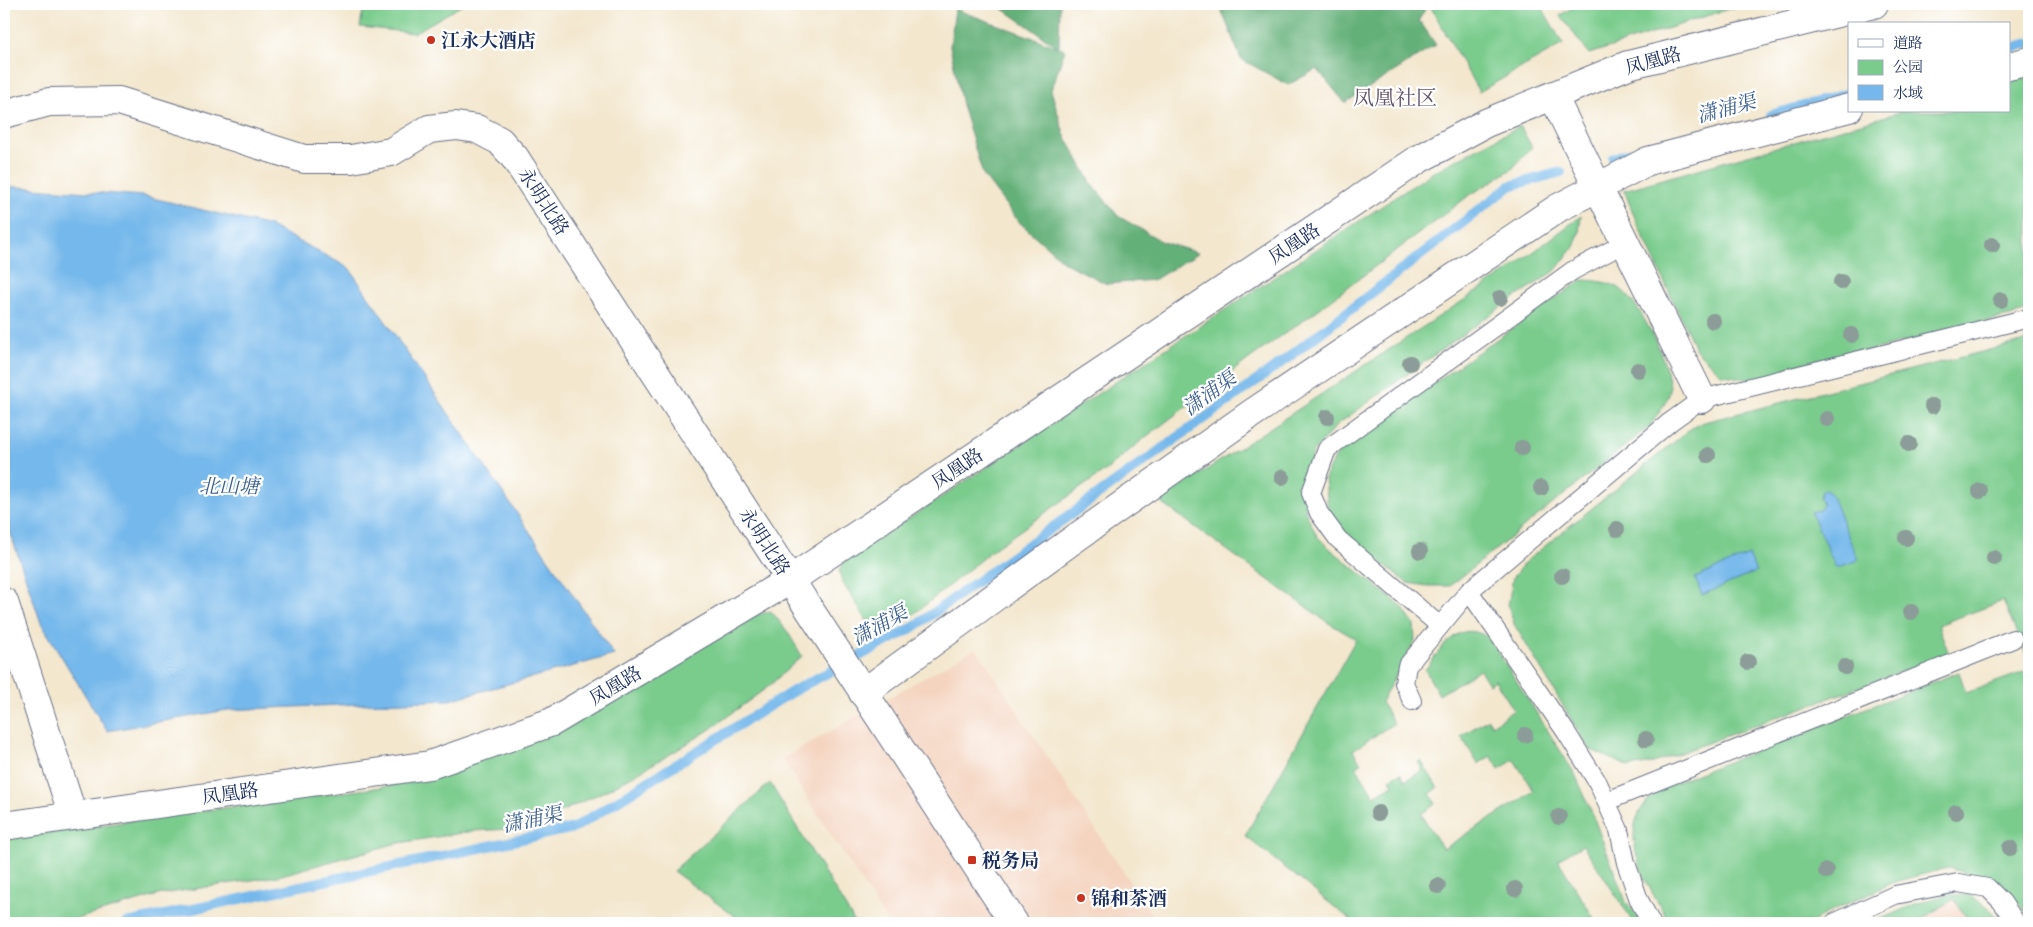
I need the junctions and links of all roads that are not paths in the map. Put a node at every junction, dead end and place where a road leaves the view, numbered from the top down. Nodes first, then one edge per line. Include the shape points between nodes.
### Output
1 (1874, 4) edge
2 (2029, 61) edge
3 (2010, 66) edge
4 (1553, 96) junction
5 (1848, 108) edge
6 (4, 114) edge
7 (1598, 188) junction
8 (1625, 243) junction
9 (2029, 318) edge
10 (1702, 400) junction
11 (790, 580) junction
12 (1469, 591) junction
13 (4, 602) edge
14 (1440, 626) junction
15 (2014, 639) dead end
16 (860, 688) junction
17 (1412, 701) dead end
18 (1607, 801) junction
19 (73, 816) junction
20 (4, 826) edge
21 (1014, 923) edge
22 (1652, 923) edge
23 (1834, 923) edge
24 (2016, 923) edge

1 - 4 main road, 凤凰路 via 1628,65
2 - 3 main road
4 - 7 main road
4 - 11 main road, 凤凰路 via 1486,123 1419,159
5 - 7 main road via 1648,161
6 - 11 main road, 永明北路 via 49,102 119,101 304,159 351,159 391,152 429,129 456,126 477,129 500,141 516,158
7 - 8 main road
7 - 16 main road via 1550,213 1251,414
8 - 10 main road
8 - 14 lane via 1572,270 1328,449 1311,493 1319,513 1338,539
9 - 10 lane
10 - 12 lane via 1670,422
11 - 16 main road, 永明北路
11 - 19 main road, 凤凰路 via 552,722 430,765
12 - 14 lane
12 - 18 lane via 1566,732
13 - 19 main road
14 - 17 lane via 1407,666 1404,683
15 - 18 lane
16 - 21 main road, 永明北路
18 - 22 lane via 1639,900
19 - 20 main road, 凤凰路
23 - 24 lane via 1895,895 1958,883 1988,888

